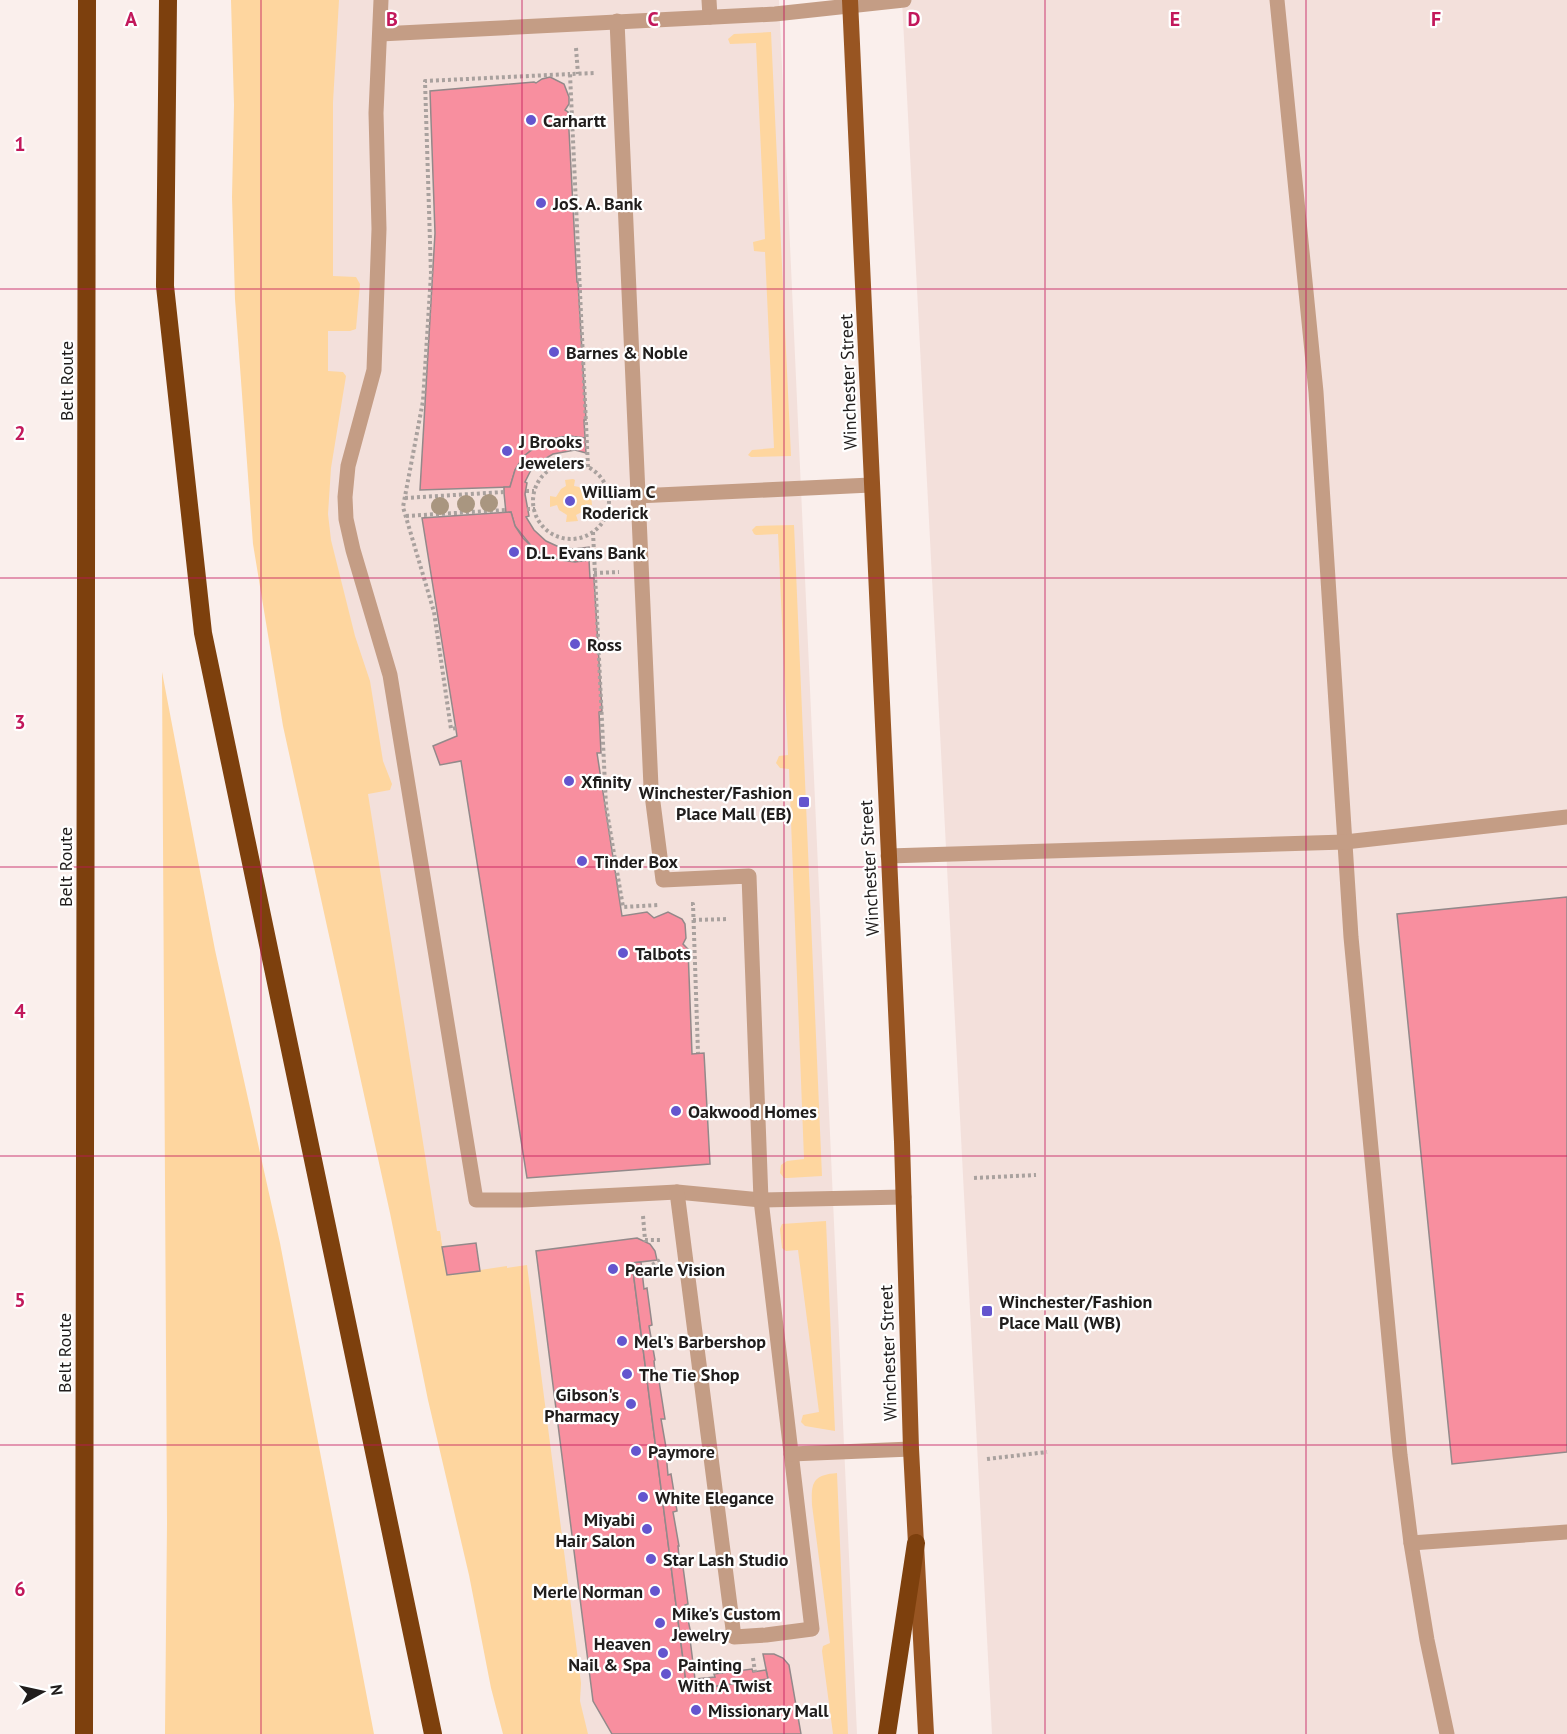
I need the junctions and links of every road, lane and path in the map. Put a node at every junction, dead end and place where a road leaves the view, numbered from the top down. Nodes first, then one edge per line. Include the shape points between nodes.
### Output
1 (87, 0) edge
2 (168, 0) edge
3 (381, 0) edge
4 (709, 0) edge
5 (904, 0) edge
6 (1277, 0) edge
7 (850, 3) edge
8 (710, 17) junction
9 (617, 21) junction
10 (380, 34) junction
11 (599, 73) dead end
12 (570, 74) junction
13 (588, 467) junction
14 (872, 485) junction
15 (526, 491) dead end
16 (534, 491) junction
17 (504, 492) dead end
18 (637, 496) junction
19 (405, 498) junction
20 (527, 509) dead end
21 (535, 509) junction
22 (505, 510) dead end
23 (406, 516) junction
24 (456, 728) dead end
25 (1567, 817) edge
26 (1345, 842) junction
27 (888, 856) junction
28 (751, 918) junction
29 (693, 920) dead end
30 (1036, 1174) dead end
31 (974, 1178) dead end
32 (677, 1192) junction
33 (904, 1197) junction
34 (761, 1200) junction
35 (645, 1240) dead end
36 (642, 1271) dead end
37 (911, 1449) junction
38 (1047, 1452) dead end
39 (791, 1454) junction
40 (987, 1459) dead end
41 (1567, 1532) edge
42 (916, 1543) junction
43 (1411, 1543) junction
44 (752, 1655) dead end
45 (755, 1672) dead end
46 (84, 1734) edge
47 (433, 1734) edge
48 (887, 1734) edge
49 (926, 1734) edge
50 (1447, 1734) edge

1 - 46 highway, Belt Route
2 - 47 highway via 165,286 203,633
3 - 10 lane
4 - 8 lane
5 - 7 lane
6 - 26 lane via 1316,392
7 - 8 lane via 775,14
7 - 14 main road, Winchester Street
8 - 9 lane
9 - 10 lane
9 - 18 lane
10 - 32 lane via 374,370 348,466 346,519 390,675 476,1200
11 - 12 path
12 - 13 path
12 - 19 path via 425,81 430,274 423,401
13 - 16 path via 561,464 540,479
13 - 21 path via 606,484 609,497 608,510 593,532 581,538 555,535 544,528
14 - 18 lane
14 - 27 main road, Winchester Street
15 - 16 path
16 - 21 path
17 - 19 path
18 - 28 lane via 651,787 663,880 749,876
19 - 23 path
20 - 21 path
22 - 23 path
23 - 24 path via 434,612 451,729
25 - 26 lane
26 - 27 lane
26 - 43 lane via 1351,938
27 - 33 main road, Winchester Street
28 - 29 path
28 - 34 lane
30 - 31 path
32 - 34 lane
32 - 39 lane via 734,1637 812,1629
33 - 34 lane
33 - 37 main road, Winchester Street
34 - 39 lane
35 - 36 path via 660,1240 663,1258
37 - 39 lane
37 - 42 main road, Winchester Street
38 - 40 path
41 - 43 lane
42 - 48 highway
42 - 49 main road, Winchester Street
43 - 50 lane
44 - 45 path

